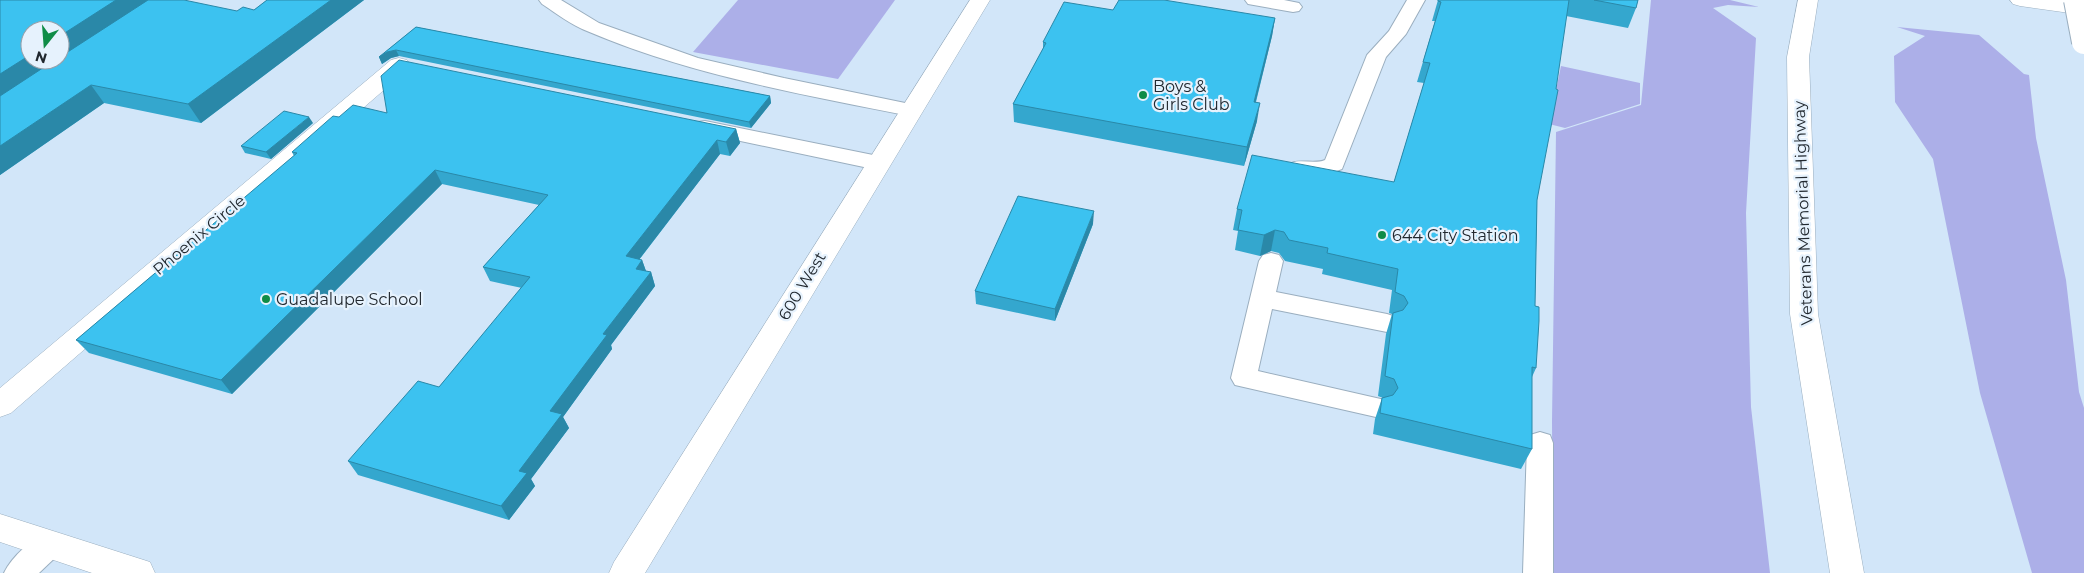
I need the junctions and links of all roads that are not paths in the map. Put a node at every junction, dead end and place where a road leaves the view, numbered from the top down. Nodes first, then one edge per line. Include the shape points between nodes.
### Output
1 (548, 0) edge
2 (980, 0) edge
3 (1254, 0) edge
4 (1416, 0) edge
5 (1808, 0) edge
6 (2020, 0) edge
7 (2076, 0) edge
8 (1293, 6) dead end
9 (2084, 9) edge
10 (2084, 42) edge
11 (408, 66) edge
12 (910, 110) junction
13 (691, 124) edge
14 (878, 163) junction
15 (1291, 171) edge
16 (1271, 260) edge
17 (1262, 298) junction
18 (1387, 323) dead end
19 (0, 405) edge
20 (1376, 407) dead end
21 (1540, 444) dead end
22 (0, 528) edge
23 (50, 544) junction
24 (19, 573) edge
25 (138, 573) edge
26 (626, 573) edge
27 (1538, 573) edge
28 (1847, 573) edge

1 - 12 lane via 592,27 692,62
2 - 12 main road, 600 West
3 - 8 lane
4 - 15 lane via 1397,34 1377,55 1334,164 1323,169 1300,167
5 - 28 main road, Veterans Memorial Highway via 1798,57 1804,314
6 - 9 main road
7 - 10 main road, bridge
11 - 19 main road, Phoenix Circle
12 - 14 main road, 600 West
13 - 14 lane
14 - 26 main road, 600 West
16 - 17 lane
17 - 18 lane
17 - 20 lane via 1244,378
21 - 27 lane
22 - 23 main road
23 - 24 lane
23 - 25 main road

